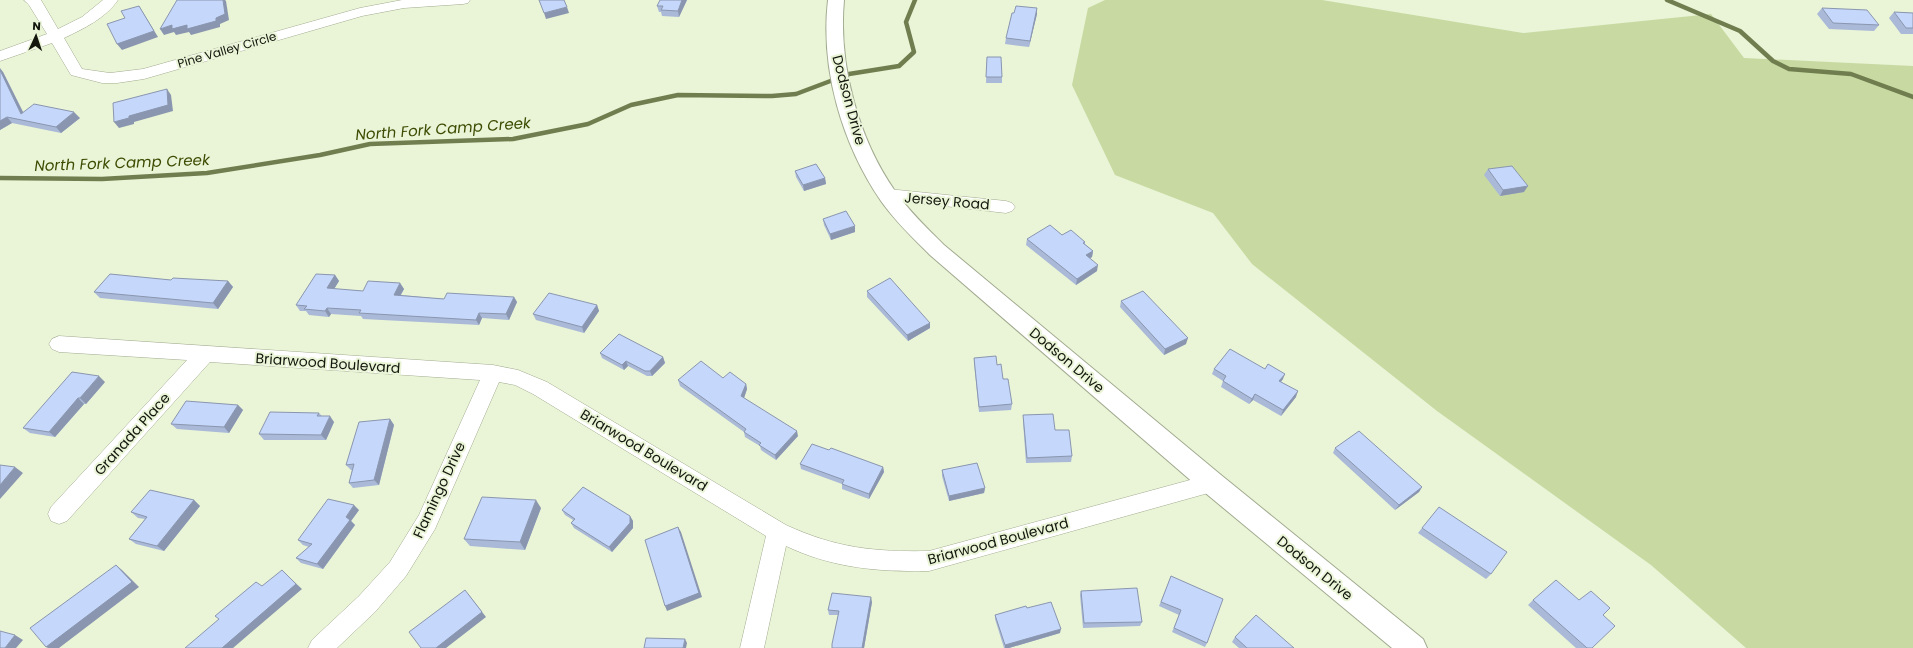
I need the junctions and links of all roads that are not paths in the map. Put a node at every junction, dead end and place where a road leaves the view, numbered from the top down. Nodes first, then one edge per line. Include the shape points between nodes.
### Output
1 (31, 0) edge
2 (112, 0) edge
3 (463, 0) edge
4 (836, 0) edge
5 (54, 36) junction
6 (0, 56) edge
7 (888, 195) junction
8 (1006, 206) dead end
9 (59, 344) dead end
10 (204, 355) junction
11 (493, 373) junction
12 (1212, 483) junction
13 (59, 514) dead end
14 (778, 532) junction
15 (320, 648) edge
16 (752, 648) edge
17 (1413, 648) edge

1 - 5 street, Pine Valley Circle via 35,2
2 - 5 street via 100,12 84,22
3 - 5 street, Pine Valley Circle via 404,4 360,12 144,74 118,79 94,78 76,72
4 - 7 street, Dodson Drive via 834,30 840,77 854,130 868,163
5 - 6 street
7 - 8 street, Jersey Road
7 - 12 street, Dodson Drive via 910,223 937,250
9 - 10 street, Briarwood Boulevard
10 - 11 street, Briarwood Boulevard
10 - 13 street, Granada Place
11 - 14 street, Briarwood Boulevard via 518,378 540,388
11 - 15 street, Flamingo Drive via 427,522 398,569 367,604
12 - 14 street, Briarwood Boulevard via 928,560 891,562 851,558 812,547
12 - 17 street, Dodson Drive
14 - 16 street

